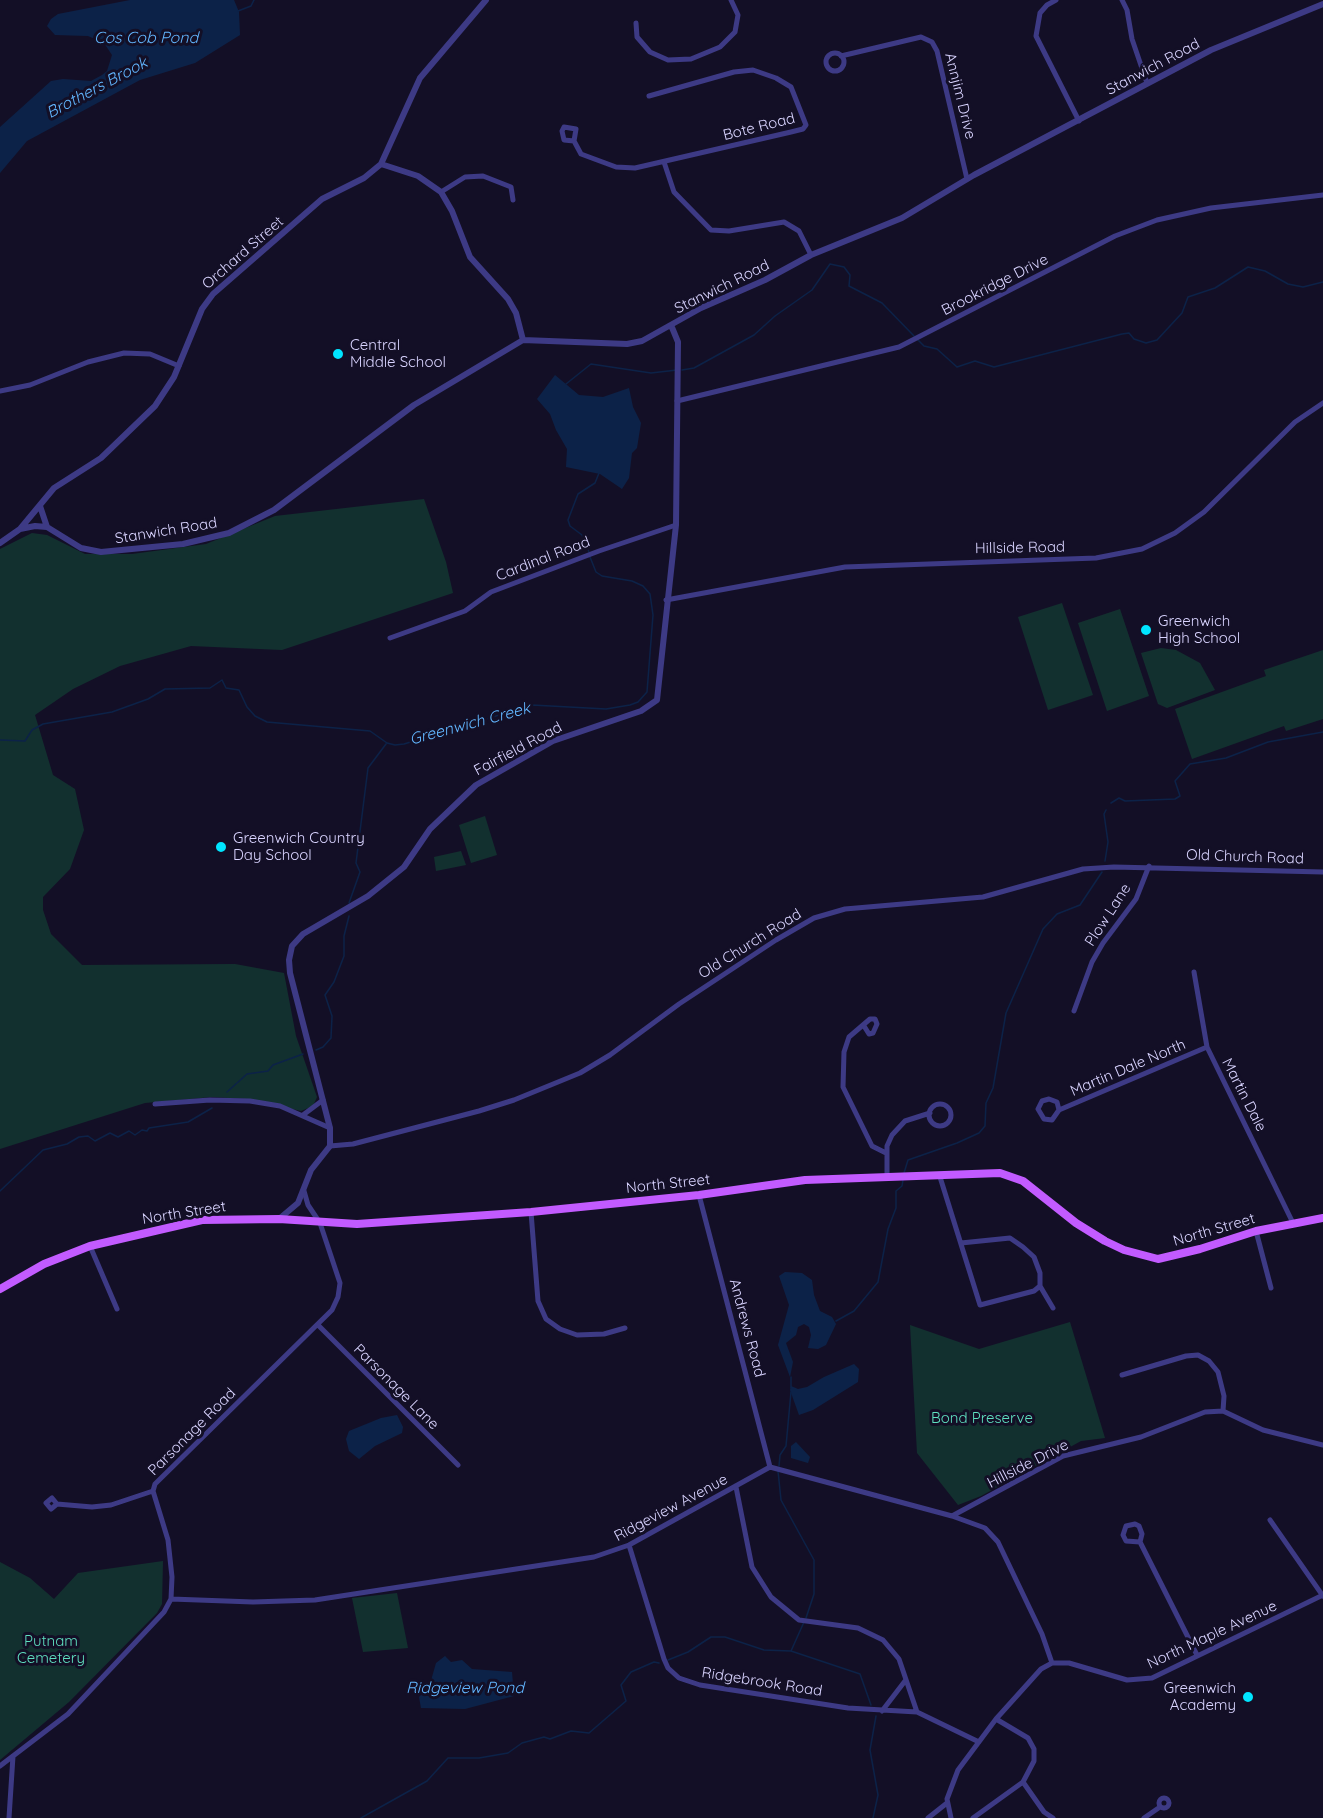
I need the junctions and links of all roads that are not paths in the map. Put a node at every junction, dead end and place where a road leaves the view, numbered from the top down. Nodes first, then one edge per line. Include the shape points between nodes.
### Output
1 (486, 0) edge
2 (731, 0) edge
3 (1056, 0) edge
4 (1122, 0) edge
5 (1323, 4) edge
6 (636, 23) dead end
7 (841, 56) dead end
8 (1147, 82) junction
9 (649, 96) dead end
10 (1079, 121) junction
11 (574, 141) dead end
12 (664, 162) junction
13 (381, 164) junction
14 (967, 180) junction
15 (441, 192) junction
16 (1323, 195) edge
17 (513, 200) dead end
18 (811, 255) junction
19 (671, 325) junction
20 (523, 340) junction
21 (179, 366) junction
22 (0, 391) edge
23 (677, 401) junction
24 (1323, 403) edge
25 (40, 505) junction
26 (676, 525) junction
27 (47, 527) junction
28 (20, 529) junction
29 (0, 543) edge
30 (666, 600) junction
31 (390, 638) dead end
32 (1149, 866) junction
33 (1323, 872) edge
34 (1194, 972) dead end
35 (1074, 1011) dead end
36 (864, 1026) dead end
37 (1207, 1047) junction
38 (323, 1100) junction
39 (155, 1104) dead end
40 (1059, 1110) junction
41 (930, 1113) junction
42 (303, 1115) junction
43 (330, 1128) junction
44 (330, 1146) junction
45 (886, 1153) junction
46 (940, 1177) junction
47 (887, 1178) junction
48 (304, 1191) junction
49 (699, 1195) junction
50 (531, 1212) junction
51 (1323, 1218) edge
52 (279, 1219) junction
53 (320, 1223) junction
54 (1293, 1223) junction
55 (1256, 1231) junction
56 (961, 1243) junction
57 (90, 1246) junction
58 (1040, 1286) junction
59 (1271, 1288) dead end
60 (0, 1289) edge
61 (1053, 1308) dead end
62 (117, 1309) dead end
63 (318, 1325) junction
64 (625, 1328) dead end
65 (1122, 1375) dead end
66 (1223, 1411) junction
67 (1323, 1445) edge
68 (458, 1465) dead end
69 (775, 1468) junction
70 (736, 1487) junction
71 (153, 1491) junction
72 (57, 1504) dead end
73 (952, 1516) junction
74 (1270, 1520) dead end
75 (1140, 1542) dead end
76 (629, 1545) junction
77 (1323, 1596) edge
78 (171, 1599) junction
79 (1197, 1656) junction
80 (1052, 1663) junction
81 (905, 1681) junction
82 (882, 1710) junction
83 (917, 1712) junction
84 (996, 1719) junction
85 (979, 1742) junction
86 (14, 1756) junction
87 (0, 1766) edge
88 (1023, 1782) junction
89 (946, 1803) junction
90 (1160, 1807) dead end
91 (9, 1818) edge
92 (928, 1818) edge
93 (951, 1818) edge
94 (974, 1818) edge
95 (1053, 1818) edge
96 (1144, 1818) edge

1 - 13 street, Orchard Street via 420,78
2 - 6 street via 738,15 735,32 720,47 691,59 668,60 650,52 637,37
3 - 10 street via 1040,13 1036,36
4 - 8 street
5 - 8 street, Stanwich Road via 1232,39
7 - 14 street, Annjim Drive via 921,37 932,42
8 - 10 street, Stanwich Road
9 - 12 street, Bote Road via 753,70 791,87 806,125 803,129
10 - 14 street, Stanwich Road
11 - 12 street, Bote Road via 581,154 616,167
12 - 18 street via 674,192 711,230 784,222 799,231
13 - 15 street via 418,176
13 - 21 street, Orchard Street via 364,178 322,199 213,294 202,309
14 - 18 street, Stanwich Road via 894,222
15 - 17 street via 465,177 483,176 511,187
15 - 20 street via 470,257 512,306
16 - 23 street, Brookridge Drive via 1210,208 1137,227 895,349
18 - 19 street, Stanwich Road
19 - 20 street, Stanwich Road via 635,344
19 - 23 street, Fairfield Road via 677,339
20 - 27 street, Stanwich Road via 409,408 279,506 229,533 190,543 100,552 81,548
21 - 22 street via 150,354 124,353 96,359 30,385
21 - 25 street, Orchard Street via 160,400 140,423 101,458 56,486
23 - 26 street, Fairfield Road
24 - 30 street, Hillside Road via 1295,422 1198,517 1142,549 1096,558 845,567
25 - 27 street
25 - 28 street, Orchard Street
26 - 30 street, Fairfield Road
26 - 31 street, Cardinal Road via 490,592 465,611
27 - 28 street
28 - 29 street
30 - 38 street, Fairfield Road via 659,692 650,706 553,741 476,785 430,829 404,867 368,896 303,934 292,946 290,973
32 - 33 street, Old Church Road
32 - 35 street, Plow Lane via 1136,899 1092,962
32 - 44 street, Old Church Road via 1083,869 983,897 845,909 814,918 580,1073 479,1111 353,1144
34 - 37 street, Martin Dale
36 - 45 street via 849,1037 844,1052 843,1087 872,1146
37 - 40 street, Martin Dale North
37 - 54 street, Martin Dale
38 - 42 street
38 - 43 street, Fairfield Road
39 - 42 street via 250,1101
40 - 40 street, Martin Dale North via 1057,1102 1049,1099 1042,1101 1038,1109 1048,1120 1056,1118
41 - 41 street via 933,1123 940,1126 949,1121 951,1114 943,1104 933,1107
41 - 45 street via 901,1125 888,1140
42 - 43 street
43 - 44 street, Fairfield Road
44 - 48 street via 311,1170
45 - 47 street
46 - 47 main road, North Street
46 - 55 main road, North Street via 1000,1173 1023,1181 1105,1241 1158,1259
46 - 56 street
47 - 49 main road, North Street via 805,1180
48 - 52 street via 298,1203
48 - 53 street
49 - 50 main road, North Street
49 - 69 street, Andrews Road
50 - 53 main road, North Street
50 - 64 street via 538,1301 546,1319 577,1335
51 - 54 main road, North Street
52 - 53 main road, North Street
52 - 57 main road, North Street via 202,1220
53 - 63 street, Parsonage Road via 340,1283 332,1310
54 - 55 main road, North Street
55 - 59 street
56 - 58 street via 1010,1238 1034,1257
56 - 58 street via 980,1305
57 - 60 main road, North Street via 44,1264
57 - 62 street
58 - 61 street
63 - 68 street, Parsonage Lane
63 - 71 street, Parsonage Road via 160,1477
65 - 66 street via 1198,1355 1218,1372
66 - 67 street via 1263,1430
66 - 73 street, Hillside Drive via 1205,1412 1141,1437 1064,1456
69 - 70 street, Ridgeview Avenue
69 - 73 street
70 - 76 street, Ridgeview Avenue
70 - 81 street via 752,1567 771,1597 799,1620 858,1628 883,1640 895,1651
71 - 72 street via 92,1508
71 - 78 street, Parsonage Road via 168,1540
73 - 80 street via 985,1528 998,1542
74 - 77 street
75 - 79 street
76 - 78 street, Ridgeview Avenue via 576,1560 315,1600
76 - 82 street, Ridgebrook Road via 664,1659 679,1678 711,1687
77 - 79 street, North Maple Avenue
78 - 86 street via 164,1612 90,1694
79 - 80 street, North Maple Avenue via 1140,1680 1127,1680 1069,1663
80 - 84 street via 1041,1669
81 - 82 street
81 - 83 street
82 - 83 street, Ridgebrook Road
83 - 85 street, Ridgebrook Road
84 - 85 street
84 - 88 street via 1028,1738 1034,1749 1034,1761
85 - 89 street via 955,1777
86 - 87 street
86 - 91 street
88 - 94 street
88 - 95 street via 1044,1812
89 - 92 street
89 - 93 street
90 - 96 street

